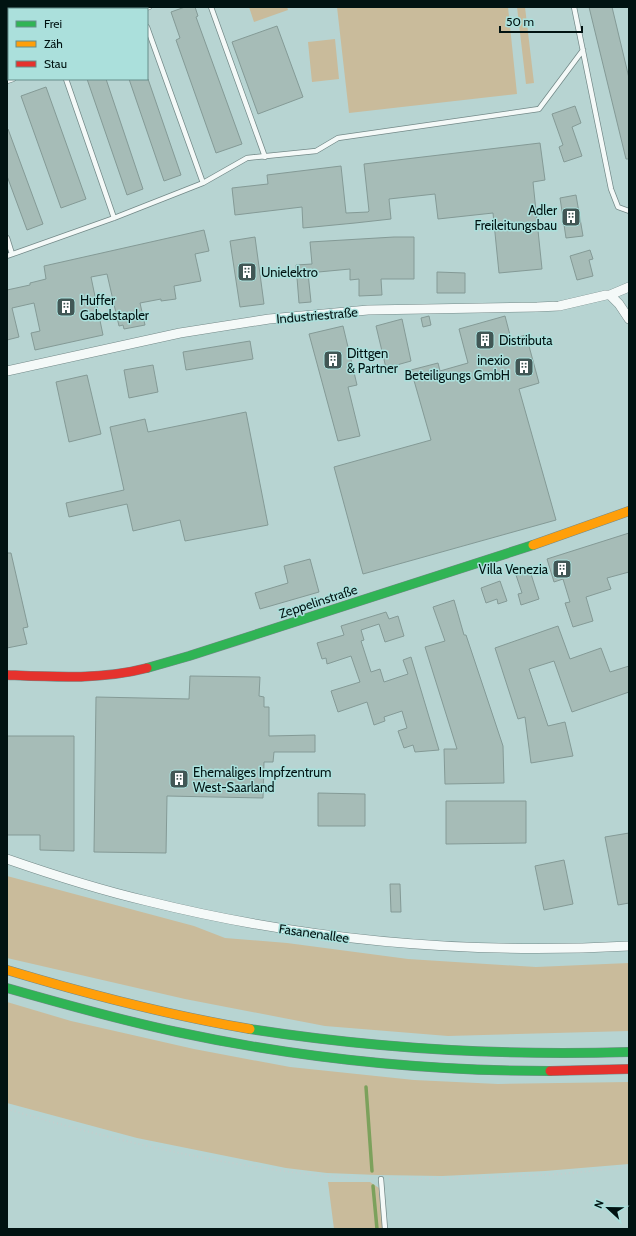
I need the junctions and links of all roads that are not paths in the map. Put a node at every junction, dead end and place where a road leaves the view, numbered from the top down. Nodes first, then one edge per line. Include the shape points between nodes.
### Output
1 (211, 7) edge
2 (574, 7) edge
3 (148, 32) edge
4 (583, 50) junction
5 (66, 80) edge
6 (264, 157) junction
7 (203, 183) junction
8 (629, 211) edge
9 (114, 218) junction
10 (7, 238) edge
11 (10, 255) edge
12 (629, 287) edge
13 (610, 295) junction
14 (629, 319) edge
15 (7, 372) edge
16 (629, 511) edge
17 (7, 675) edge
18 (7, 859) edge
19 (629, 946) edge
20 (7, 970) edge
21 (7, 988) edge
22 (629, 1052) edge
23 (629, 1069) edge
24 (381, 1179) road end
25 (385, 1229) edge

1 - 6 lane
2 - 4 lane
3 - 7 lane
4 - 6 lane via 539,109 338,138 316,151
4 - 8 lane via 611,189 618,207
5 - 9 lane
6 - 7 lane via 247,158
7 - 9 lane
9 - 11 lane
10 - 11 lane
12 - 13 street, Industriestraße
13 - 14 street
13 - 15 street, Industriestraße via 537,308 368,310 269,319 180,334
16 - 17 main road, Zeppelinstraße via 537,544 190,656 105,675 65,678
18 - 19 street, Fasanenallee via 147,901 216,917 322,934 478,948 568,949
20 - 22 main road via 72,990 174,1015 354,1044 524,1055
21 - 23 main road via 67,1006 176,1032 350,1060 466,1069
24 - 25 lane

